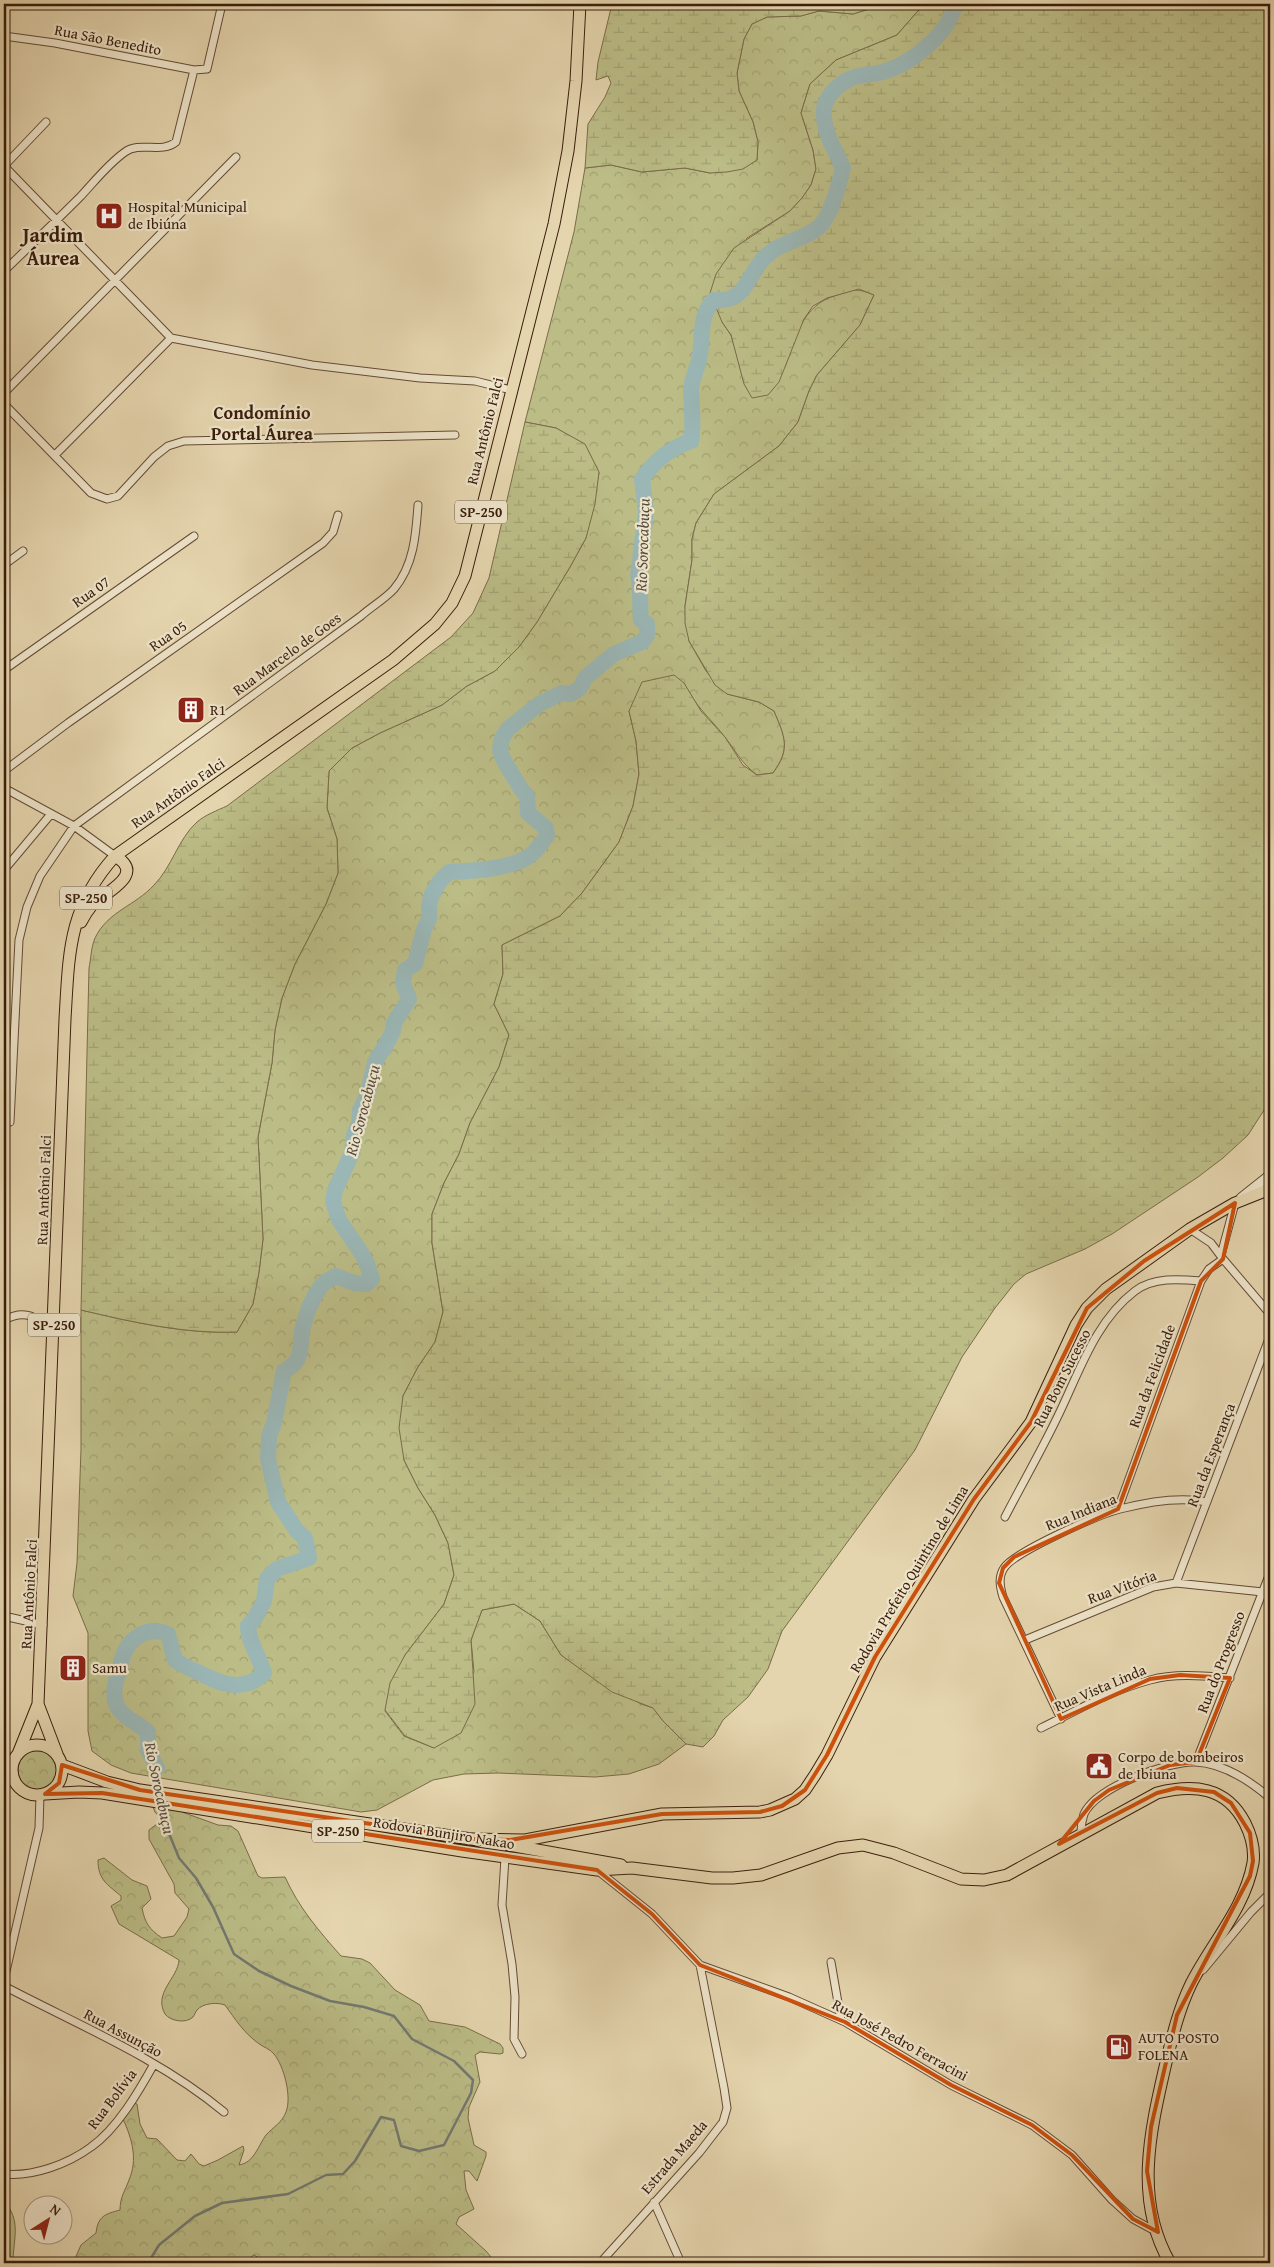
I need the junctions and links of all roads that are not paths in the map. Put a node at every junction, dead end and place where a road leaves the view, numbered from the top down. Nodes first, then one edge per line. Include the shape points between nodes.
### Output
1 (222, 4) edge
2 (580, 4) edge
3 (4, 36) edge
4 (194, 70) junction
5 (46, 122) dead end
6 (236, 157) dead end
7 (4, 166) edge
8 (56, 221) junction
9 (4, 271) edge
10 (114, 279) junction
11 (171, 338) junction
12 (511, 390) junction
13 (4, 393) edge
14 (4, 404) edge
15 (455, 435) dead end
16 (55, 455) junction
17 (418, 505) dead end
18 (338, 515) dead end
19 (194, 536) dead end
20 (23, 551) dead end
21 (4, 565) edge
22 (4, 670) edge
23 (4, 771) edge
24 (4, 788) edge
25 (51, 814) junction
26 (74, 826) junction
27 (115, 856) junction
28 (4, 870) edge
29 (70, 947) junction
30 (4, 1081) edge
31 (12, 1086) junction
32 (10, 1122) dead end
33 (1270, 1175) edge
34 (1270, 1189) edge
35 (1236, 1203) junction
36 (1190, 1229) junction
37 (1222, 1257) junction
38 (1201, 1281) junction
39 (1270, 1314) edge
40 (4, 1320) edge
41 (1270, 1336) edge
42 (54, 1338) junction
43 (1207, 1502) junction
44 (1118, 1509) junction
45 (1005, 1517) dead end
46 (1270, 1573) edge
47 (1176, 1583) junction
48 (1262, 1592) junction
49 (4, 1616) edge
50 (43, 1625) junction
51 (1025, 1640) junction
52 (1230, 1678) junction
53 (38, 1704) junction
54 (1061, 1719) junction
55 (1041, 1728) dead end
56 (57, 1754) junction
57 (12, 1758) edge
58 (1196, 1762) junction
59 (62, 1765) junction
60 (8, 1774) edge
61 (43, 1794) junction
62 (1270, 1798) edge
63 (572, 1831) junction
64 (1082, 1832) junction
65 (473, 1839) junction
66 (432, 1846) junction
67 (531, 1849) junction
68 (505, 1858) junction
69 (632, 1868) junction
70 (597, 1870) junction
71 (1270, 1893) edge
72 (831, 1962) dead end
73 (700, 1965) junction
74 (4, 1980) edge
75 (1192, 1984) junction
76 (4, 1986) edge
77 (841, 2020) junction
78 (522, 2054) dead end
79 (154, 2064) junction
80 (224, 2112) dead end
81 (4, 2174) edge
82 (654, 2202) junction
83 (1158, 2232) junction
84 (600, 2263) edge
85 (681, 2263) edge
86 (1170, 2263) edge

1 - 4 street, Rua São Benedito via 207,69
2 - 12 main road, Rua Antônio Falci / SP-250 via 568,151 554,224
3 - 4 street, Rua São Benedito
4 - 8 street via 176,142 166,147 138,146 127,150
5 - 7 street
6 - 10 street
7 - 8 street
8 - 9 street
8 - 10 street
10 - 11 street
10 - 13 street
11 - 12 street via 312,365 475,381
11 - 16 street
12 - 27 main road, Rua Antônio Falci / SP-250 via 465,576 441,617 393,660
14 - 16 street
15 - 16 street via 184,441 168,446 118,496 107,498 91,493
17 - 26 street, Rua Marcelo de Goes via 415,543 394,589 339,633
18 - 23 street, Rua 05 via 333,532 323,543
19 - 22 street, Rua 07
20 - 21 street
24 - 25 street
25 - 26 street
25 - 28 street
26 - 27 street
26 - 31 street, Rua Marcelo de Goes via 40,876 26,907 19,940
27 - 29 main road, Rua Antônio Falci / SP-250 via 101,872 82,905
27 - 29 main road via 122,860 127,875 92,905
29 - 42 main road, Rua Antônio Falci / SP-250
30 - 31 street
31 - 32 street, Rua Marcelo de Goes
33 - 35 street
34 - 35 main road, Rodovia Prefeito Quintino de Lima
35 - 36 main road, Rodovia Prefeito Quintino de Lima
35 - 37 street
36 - 37 street via 1211,1242
36 - 63 main road, Rodovia Prefeito Quintino de Lima via 1106,1289 1087,1308 1031,1422 974,1499 876,1658 827,1755 804,1790 794,1799 770,1810 662,1814
37 - 38 street, Rua da Felicidade
37 - 39 street
38 - 44 street, Rua da Felicidade
38 - 45 street, Rua Bom Sucesso via 1183,1279 1153,1283 1135,1291 1107,1320
40 - 42 street via 15,1314 25,1314 44,1324
41 - 43 street, Rua da Esperança
42 - 50 main road, Rua Antônio Falci / SP-250
43 - 44 street, Rua Indiana via 1179,1500
43 - 47 street, Rua da Esperança
44 - 51 street, Rua Indiana via 1030,1547 1003,1568 999,1583 1003,1597
46 - 48 street, Rua do Progresso
47 - 48 street, Rua Vitória
47 - 51 street, Rua Vitória via 1153,1587
48 - 52 street, Rua do Progresso
49 - 50 street
50 - 53 main road, Rua Antônio Falci / SP-250
51 - 54 street
52 - 54 street, Rua Vista Linda via 1180,1675 1150,1679
52 - 58 street, Rua do Progresso
53 - 56 main road, Rua Antônio Falci / SP-250
53 - 57 main road, Rua Antônio Falci / SP-250
54 - 55 street, Rua Vista Linda
56 - 57 main road via 42,1745 24,1748
56 - 59 main road, SP-250
57 - 60 main road, SP-250
58 - 62 street via 1240,1776
58 - 64 street via 1170,1765 1109,1790 1085,1812
59 - 61 main road via 59,1783
59 - 65 main road, Rodovia Bunjiro Nakao / SP-250 via 140,1790
60 - 61 main road, SP-250 via 22,1790
61 - 66 main road, Rodovia Bunjiro Nakao / SP-250 via 102,1793
61 - 74 street via 39,1828
63 - 65 main road, Rodovia Prefeito Quintino de Lima via 525,1840
63 - 67 main road
64 - 69 main road, Rodovia Bunjiro Nakao / SP-250 via 1007,1875 984,1880 961,1879 863,1845 838,1848 761,1875 712,1878
64 - 75 main road, Rodovia Bunjiro Nakao / SP-250 via 1157,1793 1177,1788 1214,1792 1231,1803 1242,1816 1253,1846 1250,1876 1232,1915
65 - 67 main road, Rodovia Bunjiro Nakao / SP-250
66 - 67 main road via 489,1851
66 - 68 main road, Rodovia Bunjiro Nakao / SP-250
67 - 69 main road, Rodovia Bunjiro Nakao / SP-250
68 - 70 main road, Rodovia Bunjiro Nakao / SP-250
68 - 78 street via 502,1905 515,1997 514,2039
69 - 70 main road, Rodovia Bunjiro Nakao / SP-250
70 - 73 street, Rua José Pedro Ferracini via 652,1914
71 - 75 street via 1250,1912
72 - 77 street
73 - 77 street, Rua José Pedro Ferracini via 789,1997
73 - 82 street, Estrada Maeda via 727,2108 715,2132
75 - 83 main road, Rodovia Bunjiro Nakao / SP-250 via 1178,2015 1151,2127 1147,2171 1150,2204
76 - 79 street, Rua Assunção
77 - 83 street, Rua José Pedro Ferracini via 951,2085 1039,2130 1072,2155 1133,2219
79 - 80 street, Rua Assunção
79 - 81 street, Rua Bolívia via 129,2104 92,2147 52,2167
82 - 84 street, Estrada Maeda
82 - 85 street
83 - 86 main road, Rodovia Bunjiro Nakao / SP-250

